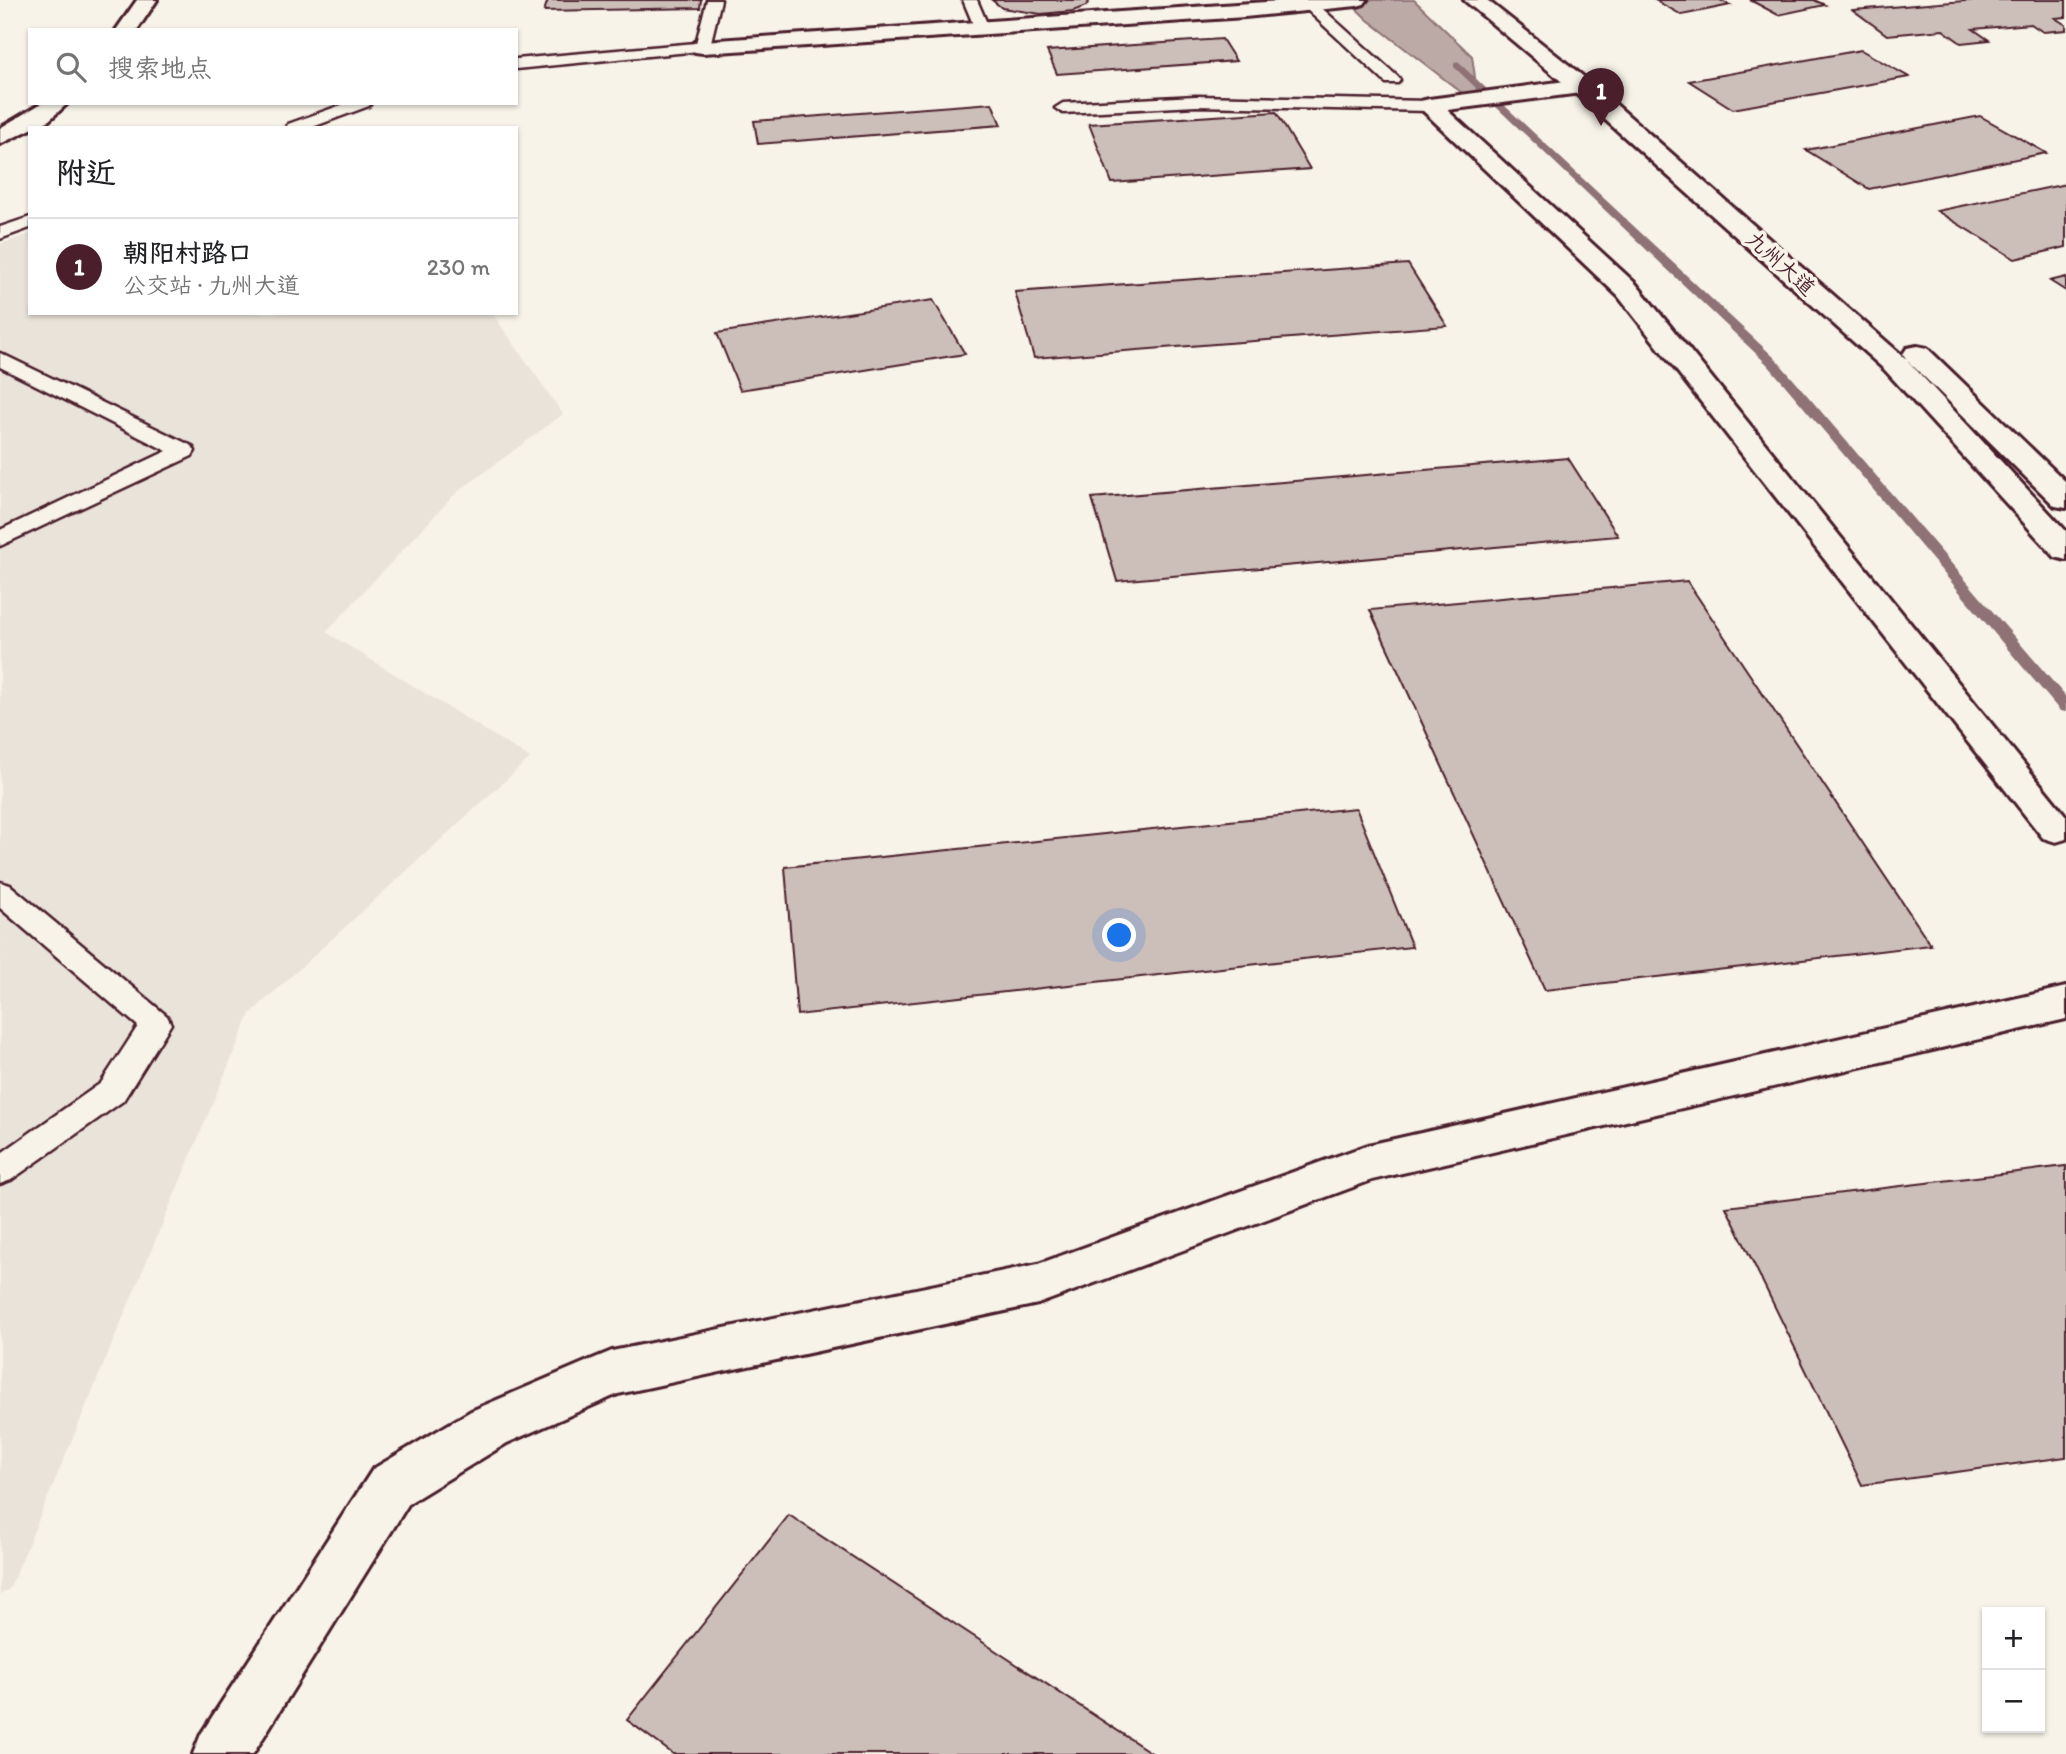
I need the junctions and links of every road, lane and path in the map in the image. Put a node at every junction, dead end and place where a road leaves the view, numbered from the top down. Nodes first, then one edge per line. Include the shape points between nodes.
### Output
1 (147, 0) edge
2 (714, 0) edge
3 (970, 0) edge
4 (1474, 0) edge
5 (1504, 0) edge
6 (1351, 1) edge
7 (1310, 5) junction
8 (127, 28) edge
9 (981, 28) junction
10 (703, 47) junction
11 (518, 64) edge
12 (1392, 80) dead end
13 (1592, 86) junction
14 (55, 105) edge
15 (357, 105) edge
16 (1429, 106) junction
17 (1063, 108) dead end
18 (300, 126) edge
19 (0, 137) edge
20 (28, 223) edge
21 (0, 233) edge
22 (0, 359) edge
23 (2066, 499) edge
24 (0, 539) edge
25 (2066, 550) edge
26 (2056, 829) dead end
27 (0, 892) edge
28 (2066, 1003) edge
29 (0, 1171) edge
30 (220, 1754) edge

1 - 8 street
2 - 10 lane
3 - 9 lane
4 - 13 street, 九州大道
5 - 13 street
6 - 7 street
7 - 9 street
7 - 12 lane
9 - 10 street
10 - 11 lane
13 - 16 street
13 - 23 street via 1928,363
13 - 25 street, 九州大道 via 1895,364
14 - 19 street
15 - 18 lane
16 - 17 lane via 1196,101
16 - 26 street via 1627,290
20 - 21 lane
22 - 24 lane via 184,451
27 - 29 lane via 156,1024 112,1092
28 - 30 street via 1368,1163 1038,1284 612,1373 489,1427 391,1486

